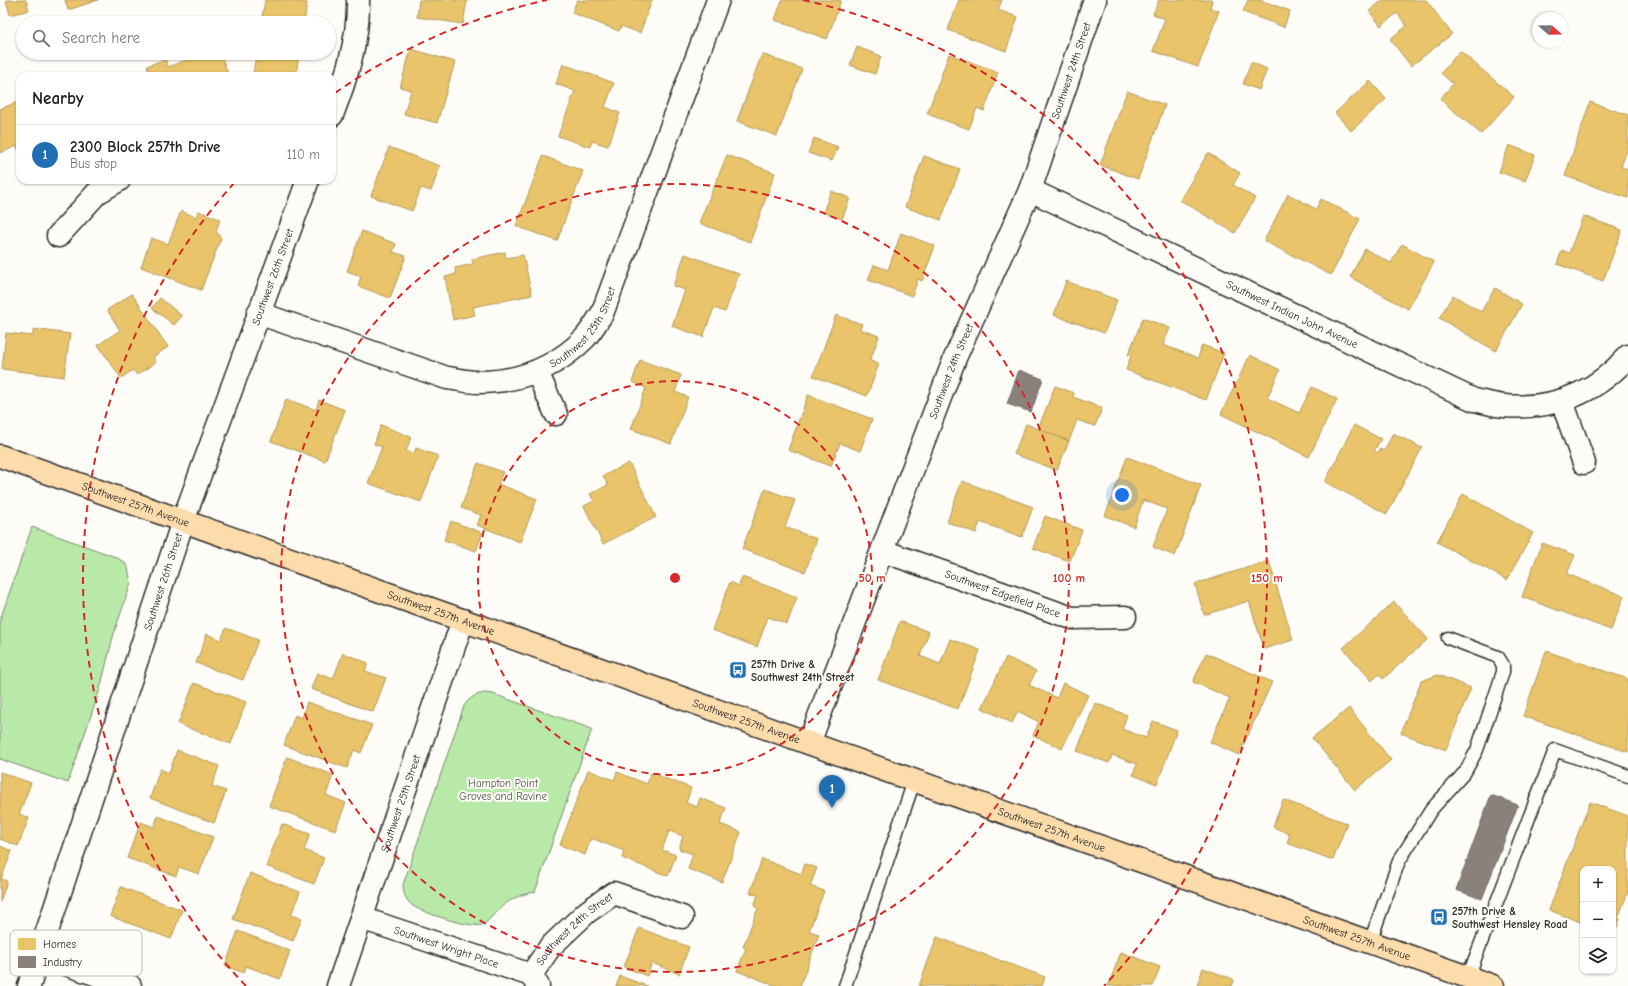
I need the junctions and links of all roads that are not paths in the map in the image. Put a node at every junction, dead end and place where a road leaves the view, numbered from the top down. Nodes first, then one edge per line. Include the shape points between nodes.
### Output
1 (358, 0) edge
2 (718, 0) edge
3 (1095, 0) edge
4 (336, 104) edge
5 (112, 184) edge
6 (306, 184) edge
7 (1030, 190) junction
8 (58, 236) dead end
9 (258, 313) junction
10 (1628, 356) edge
11 (537, 372) junction
12 (1562, 401) junction
13 (556, 414) dead end
14 (0, 456) edge
15 (1584, 463) dead end
16 (183, 521) junction
17 (883, 551) junction
18 (1126, 617) dead end
19 (463, 620) junction
20 (1448, 638) dead end
21 (809, 743) junction
22 (1628, 776) edge
23 (914, 781) junction
24 (682, 917) dead end
25 (361, 918) junction
26 (47, 930) edge
27 (1370, 942) junction
28 (32, 976) edge
29 (101, 976) edge
30 (1468, 977) junction
31 (535, 980) edge
32 (29, 986) edge
33 (130, 986) edge
34 (338, 986) edge
35 (845, 986) edge
36 (1493, 986) edge

1 - 4 street via 354,42
2 - 11 street, Southwest 25th Street via 602,314 585,338 563,358
3 - 7 street, Southwest 24th Street
5 - 8 street via 97,193
6 - 9 street, Southwest 26th Street
7 - 12 street, Southwest Indian John Avenue via 1474,400 1504,406 1533,407
7 - 17 street, Southwest 24th Street via 955,358
9 - 11 street, Southwest 25th Street via 447,378 477,382 507,380
9 - 16 street, Southwest 26th Street
10 - 12 street, Southwest Indian John Avenue via 1615,372 1590,389
11 - 13 street
12 - 15 street
14 - 16 main road, Southwest 257th Avenue
16 - 19 main road, Southwest 257th Avenue
16 - 26 street, Southwest 26th Street
17 - 18 street, Southwest Edgefield Place via 1072,618
17 - 21 street, Southwest 24th Street
19 - 21 main road, Southwest 257th Avenue
19 - 25 street, Southwest 25th Street
20 - 27 lane via 1498,657 1503,665 1503,672 1477,750 1465,772 1431,810 1399,861
21 - 23 main road, Southwest 257th Avenue
22 - 30 lane via 1555,750
23 - 27 main road, Southwest 257th Avenue
23 - 35 lane
24 - 31 street, Southwest 24th Street via 614,893 587,912 550,947
25 - 31 street, Southwest Wright Place
25 - 34 street, Southwest 25th Street
27 - 30 main road, Southwest 257th Avenue
28 - 32 street, Southwest 26th Street
29 - 33 street
30 - 36 main road, Southwest 257th Avenue

